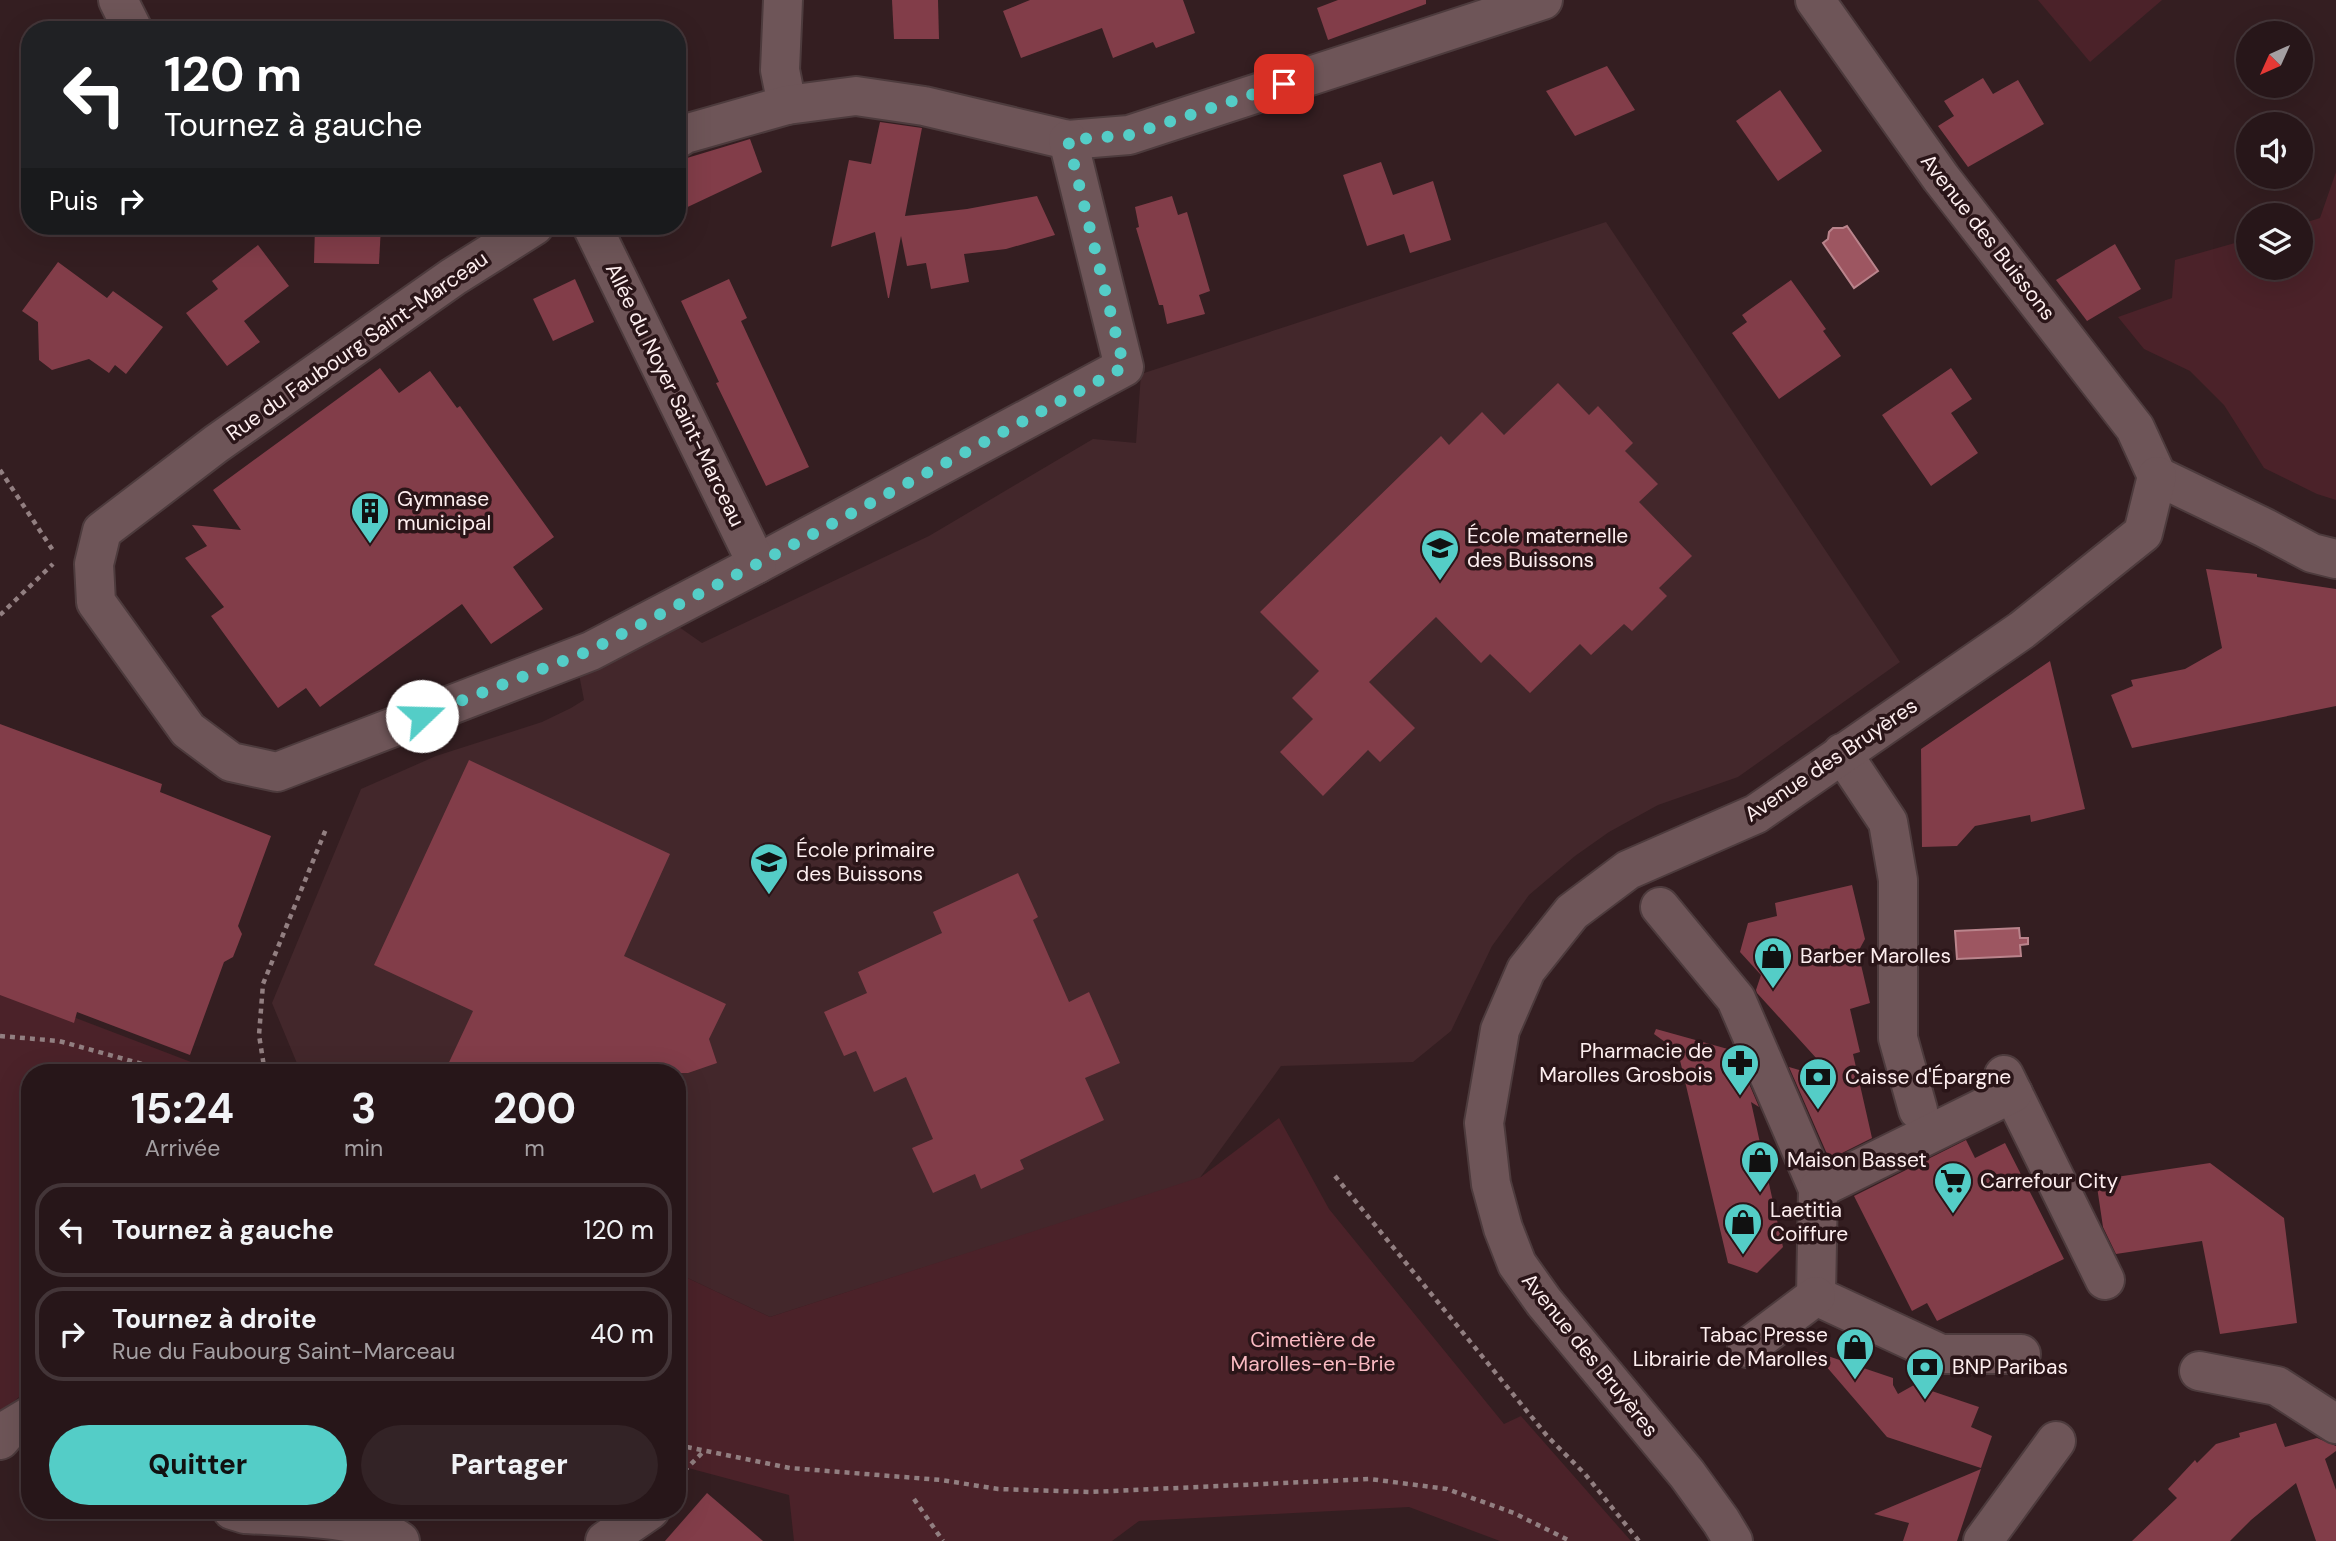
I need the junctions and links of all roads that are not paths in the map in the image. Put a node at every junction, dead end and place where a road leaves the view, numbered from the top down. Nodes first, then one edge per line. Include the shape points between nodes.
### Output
1 (117, 0) edge
2 (783, 0) edge
3 (1543, 0) edge
4 (1815, 0) edge
5 (128, 21) edge
6 (787, 105) junction
7 (686, 134) edge
8 (1068, 140) junction
9 (520, 235) edge
10 (596, 235) edge
11 (2157, 476) junction
12 (2336, 559) edge
13 (757, 564) junction
14 (1842, 753) junction
15 (1660, 908) dead end
16 (1918, 1110) dead end
17 (1818, 1189) junction
18 (2105, 1280) dead end
19 (1816, 1296) junction
20 (1747, 1348) dead end
21 (2021, 1354) dead end
22 (2199, 1371) dead end
23 (21, 1421) edge
24 (2336, 1424) edge
25 (0, 1440) edge
26 (2056, 1441) dead end
27 (309, 1519) edge
28 (637, 1519) edge
29 (400, 1541) edge
30 (606, 1541) edge
31 (1733, 1541) edge
32 (1983, 1541) edge

1 - 5 street
2 - 6 street via 780,70
3 - 8 street via 1129,135
4 - 11 street, Avenue des Buissons via 1941,178 2135,428
6 - 7 street
6 - 8 street via 856,96 925,106
8 - 13 street, Rue du Faubourg Saint-Marceau via 1124,367
9 - 13 street, Rue du Faubourg Saint-Marceau via 216,444 102,531 94,564 96,602 188,730 231,762 277,772 591,650
10 - 13 street, Allée du Noyer Saint-Marceau
11 - 12 street via 2312,553
11 - 14 street, Avenue des Bruyères via 2143,534 2022,630
14 - 16 street via 1888,822 1898,880 1898,1038
14 - 31 street, Avenue des Bruyères via 1756,814 1628,870 1572,912 1526,970 1500,1030 1484,1123 1491,1184 1517,1264 1544,1303 1687,1474
15 - 17 street via 1736,999
17 - 18 street via 2008,1084
17 - 19 street
19 - 20 street
19 - 21 street via 1941,1354
22 - 24 street via 2277,1386
23 - 25 street
26 - 32 street
27 - 29 street via 361,1523
28 - 30 street

